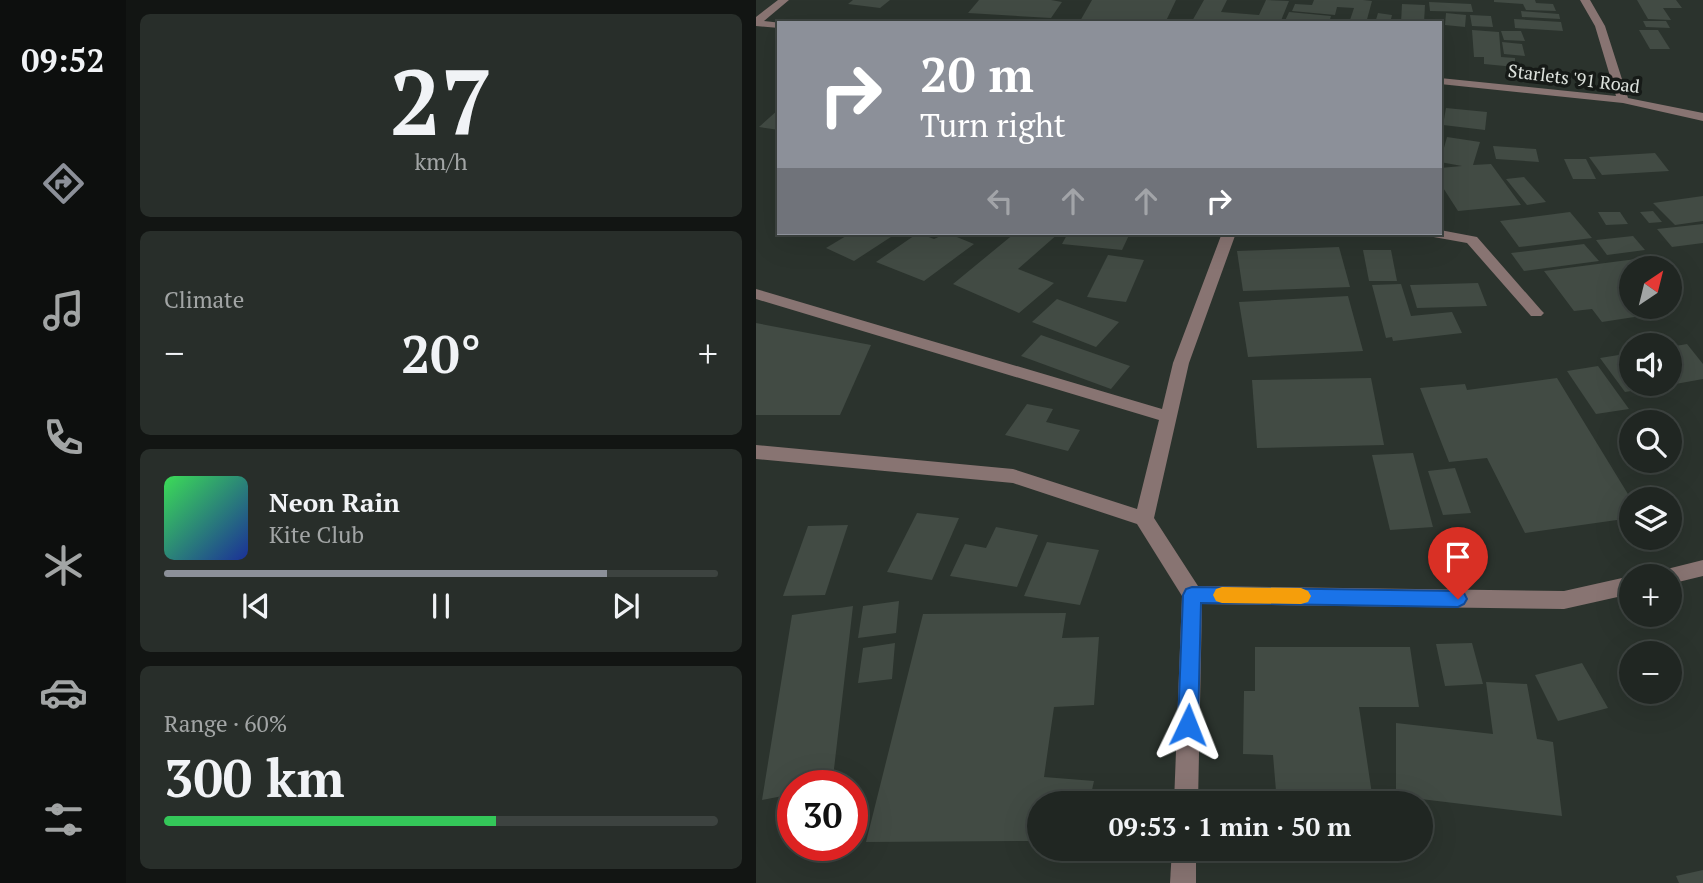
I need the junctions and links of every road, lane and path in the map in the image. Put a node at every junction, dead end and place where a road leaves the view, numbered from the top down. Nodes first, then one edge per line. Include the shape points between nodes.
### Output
1 (784, 0) edge
2 (1585, 0) edge
3 (756, 22) edge
4 (777, 24) edge
5 (1442, 80) edge
6 (1623, 100) junction
7 (1703, 117) edge
8 (1228, 235) edge
9 (1442, 235) edge
10 (756, 294) edge
11 (1536, 313) dead end
12 (1168, 417) junction
13 (756, 452) edge
14 (1144, 519) junction
15 (1703, 568) edge
16 (1682, 573) edge
17 (1619, 588) edge
18 (1192, 595) junction
19 (1186, 791) edge
20 (1184, 861) edge
21 (1183, 883) edge

1 - 3 street
2 - 6 street via 1600,26
3 - 4 street
5 - 6 street, Starlets '91 Road
6 - 7 street, Starlets '91 Road
8 - 12 street via 1181,363
9 - 11 street via 1472,240
10 - 12 street
12 - 14 street
13 - 14 street via 1013,476
14 - 18 street
15 - 16 street
17 - 18 street via 1564,600
18 - 19 street
20 - 21 street

